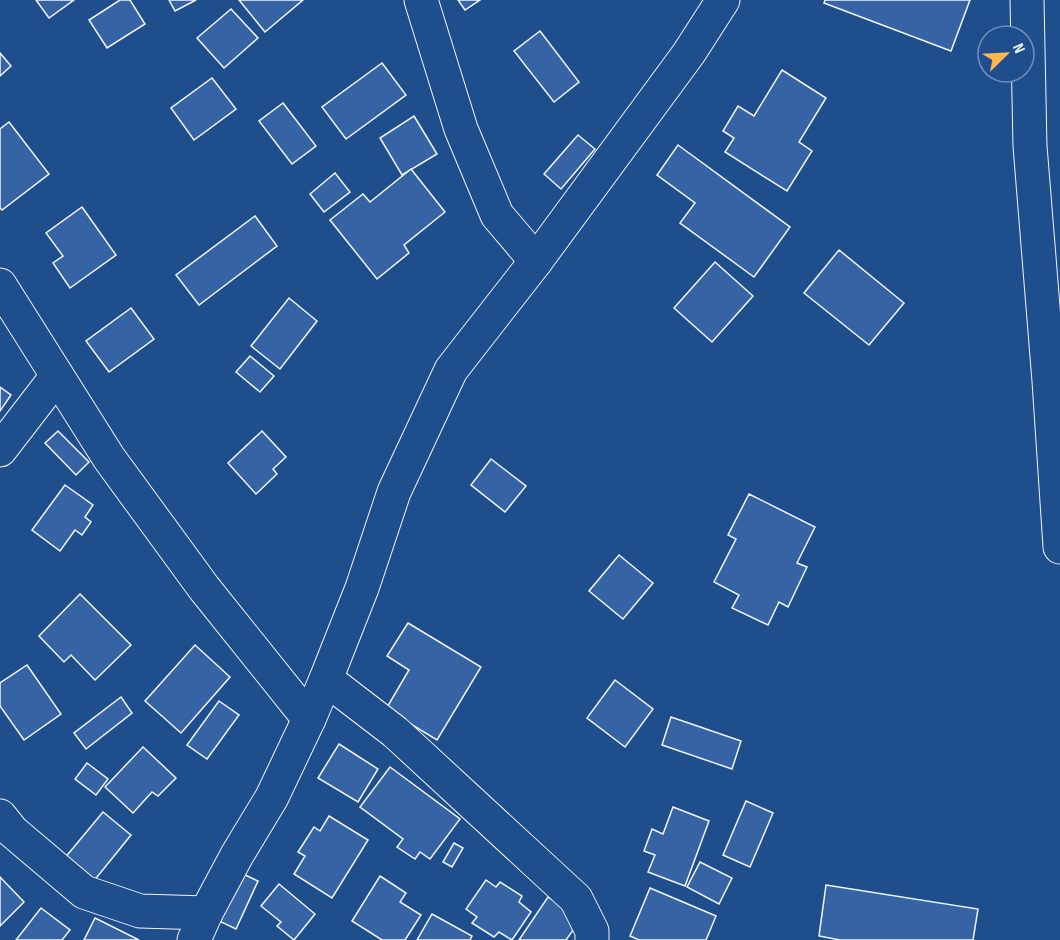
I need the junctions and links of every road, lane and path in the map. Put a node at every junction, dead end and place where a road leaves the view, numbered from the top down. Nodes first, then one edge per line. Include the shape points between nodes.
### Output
1 (421, 0) edge
2 (723, 0) edge
3 (1027, 0) edge
4 (536, 261) junction
5 (0, 285) edge
6 (57, 376) junction
7 (0, 450) edge
8 (1060, 547) edge
9 (326, 679) junction
10 (309, 719) junction
11 (0, 816) edge
12 (200, 926) edge
13 (592, 940) edge

1 - 4 street via 460,129 497,215
2 - 4 street via 689,53
3 - 8 street via 1030,146
4 - 9 street via 451,370 394,492
5 - 6 street
6 - 7 street
6 - 10 street via 115,468
9 - 10 street
9 - 13 street via 395,732 576,899 592,931
10 - 12 street via 272,797
11 - 12 street via 12,831 84,892

